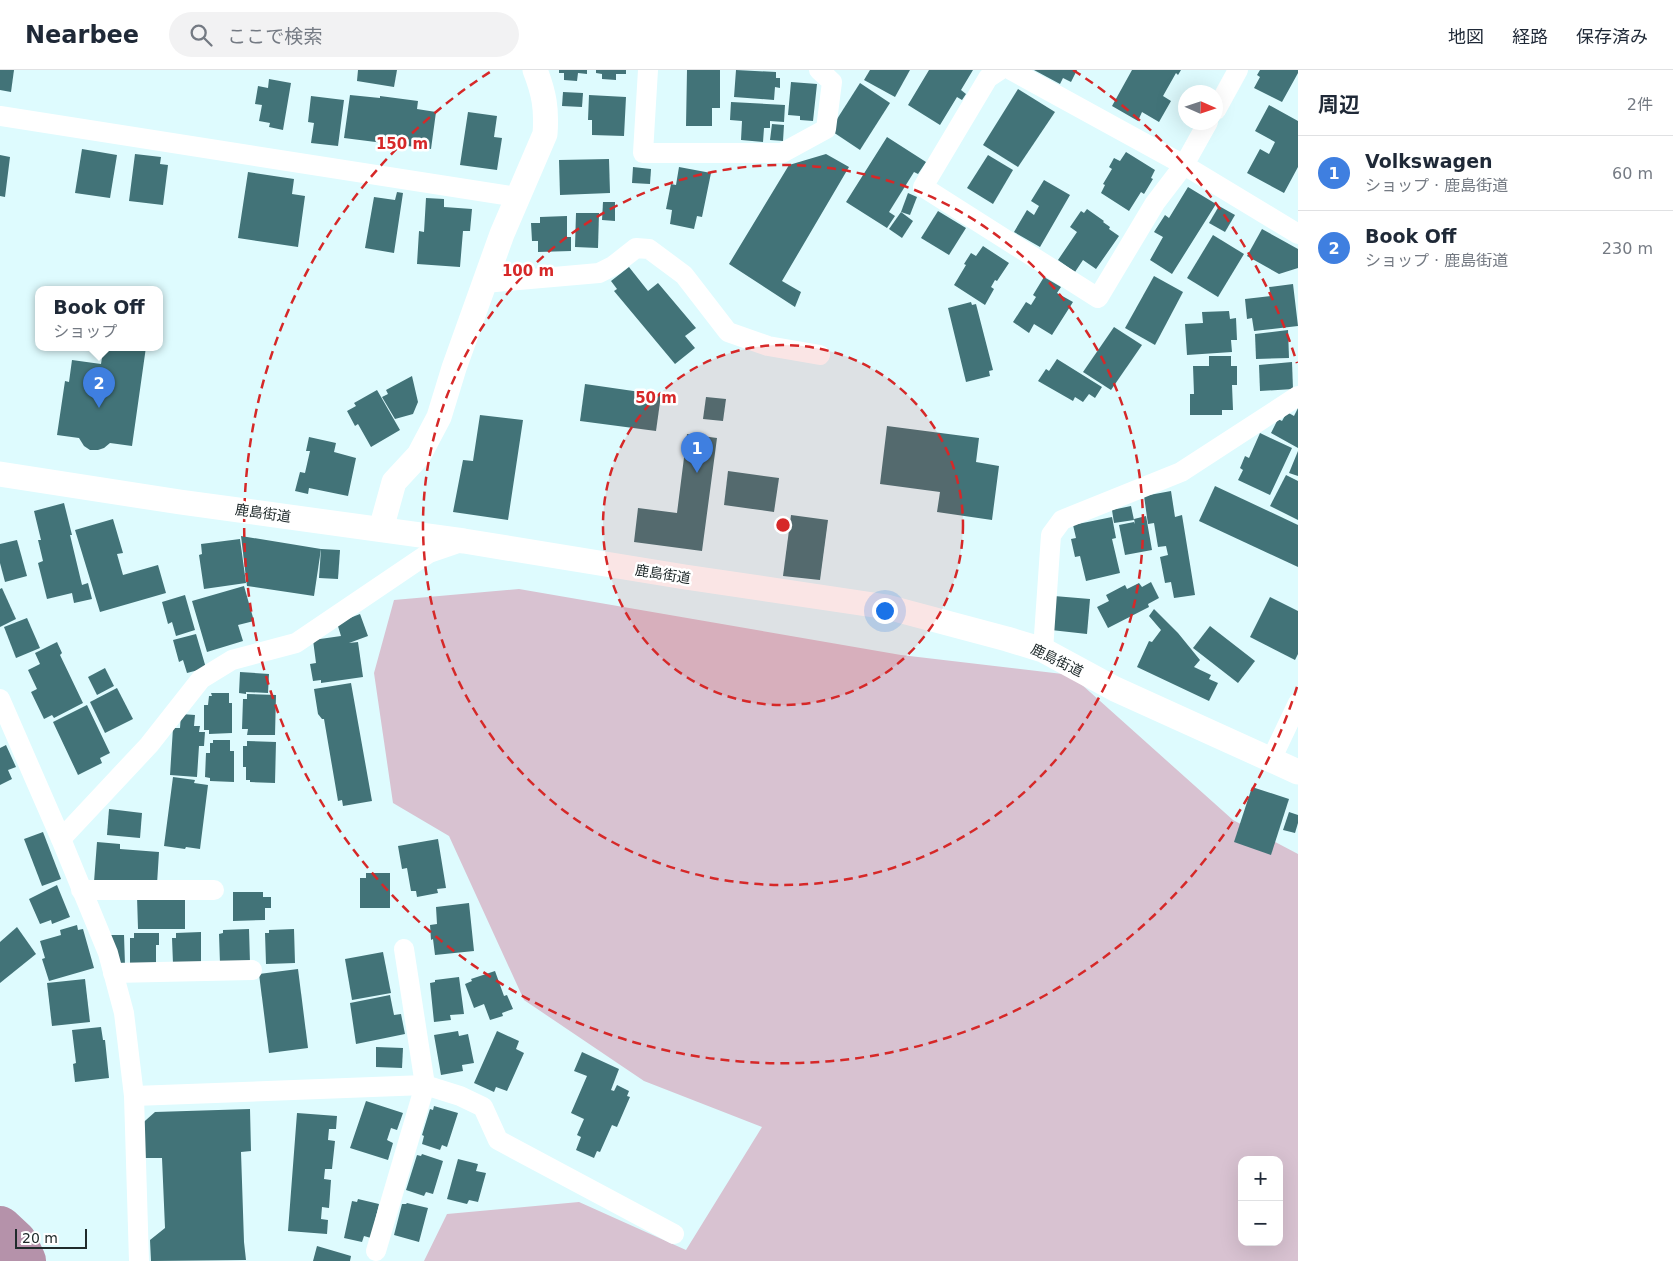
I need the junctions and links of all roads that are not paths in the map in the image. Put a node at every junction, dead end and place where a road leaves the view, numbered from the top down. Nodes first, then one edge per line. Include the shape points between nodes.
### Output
1 (534, 70) edge
2 (648, 70) edge
3 (819, 70) edge
4 (1000, 70) edge
5 (1011, 70) edge
6 (1238, 70) edge
7 (1223, 97) edge
8 (0, 116) edge
9 (1204, 130) edge
10 (1184, 165) junction
11 (517, 197) junction
12 (1298, 234) edge
13 (485, 283) junction
14 (820, 355) dead end
15 (1298, 396) edge
16 (0, 474) edge
17 (381, 529) junction
18 (464, 541) junction
19 (1043, 650) junction
20 (0, 699) edge
21 (1298, 703) edge
22 (1271, 760) junction
23 (1298, 772) edge
24 (61, 839) junction
25 (81, 890) junction
26 (214, 890) dead end
27 (404, 949) dead end
28 (252, 970) dead end
29 (113, 973) junction
30 (425, 1085) junction
31 (134, 1096) junction
32 (674, 1234) dead end
33 (376, 1252) dead end
34 (139, 1261) edge

1 - 11 street via 543,89 545,134
2 - 3 street via 643,153 782,153 826,129 832,82
4 - 10 street via 988,78 923,187 1098,298 1155,203
5 - 10 street
6 - 7 street
8 - 11 street
9 - 10 street
10 - 12 street
11 - 13 street
13 - 14 street via 600,273 636,248 650,249 684,275 728,332 768,346
13 - 17 street via 439,417 419,455 394,482
15 - 19 street via 1181,472 1062,520 1051,535
16 - 17 street, 鹿島街道
17 - 18 street, 鹿島街道
18 - 19 street, 鹿島街道 via 887,607
18 - 24 street via 429,554 296,643 232,660 201,679 149,745
19 - 22 street, 鹿島街道 via 1115,689
20 - 24 street
21 - 22 street
22 - 23 street, 鹿島街道
24 - 25 street
25 - 26 street
25 - 29 street via 108,953
27 - 30 street
28 - 29 street
29 - 31 street via 124,1013
30 - 31 street
30 - 32 street via 483,1106 498,1140
30 - 33 street
31 - 34 street

